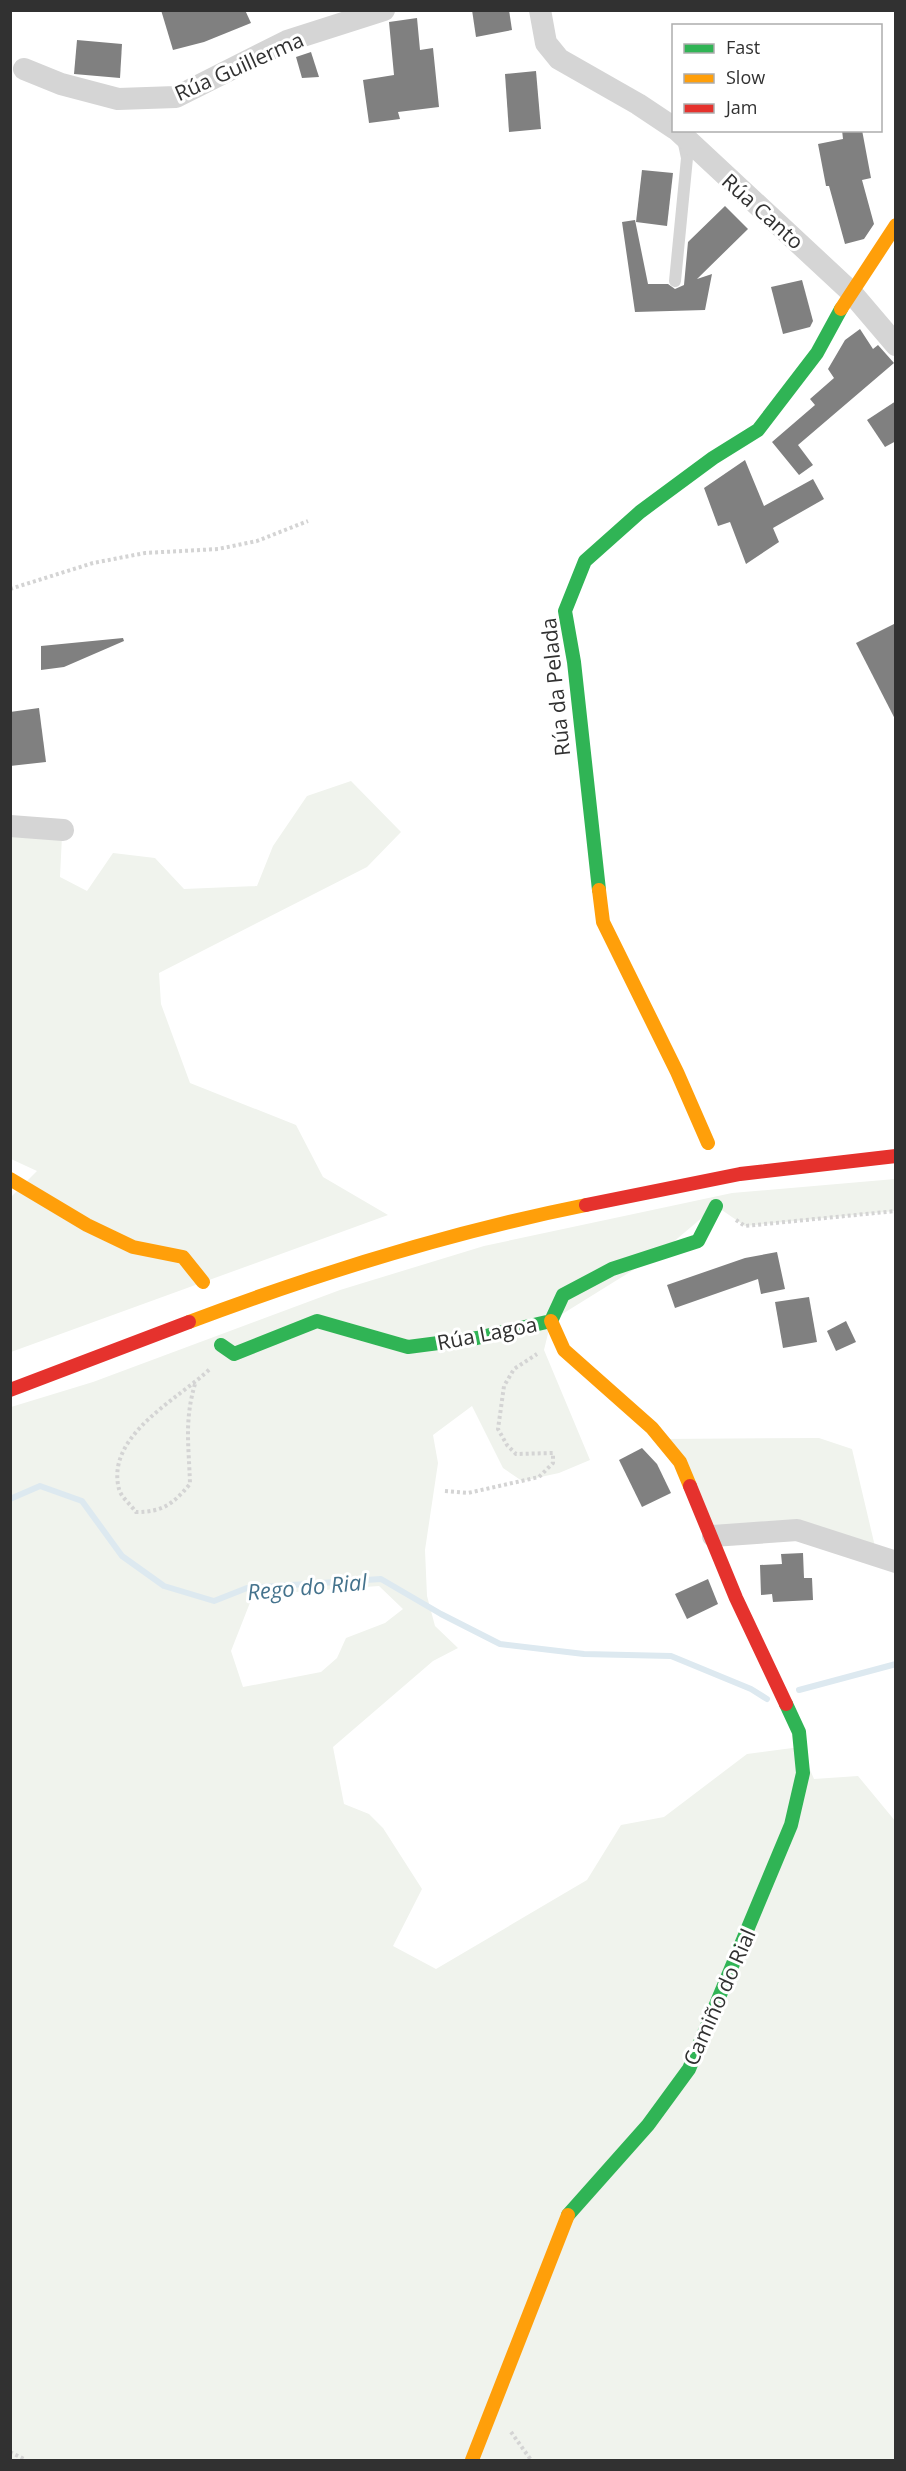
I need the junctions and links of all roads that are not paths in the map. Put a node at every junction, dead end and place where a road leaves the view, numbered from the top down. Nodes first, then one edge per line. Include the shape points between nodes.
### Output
1 (384, 10) edge
2 (540, 10) edge
3 (24, 69) dead end
4 (672, 127) edge
5 (678, 132) edge
6 (679, 132) edge
7 (896, 225) edge
8 (675, 281) dead end
9 (850, 291) junction
10 (896, 345) edge
11 (10, 826) edge
12 (63, 830) dead end
13 (708, 1143) dead end
14 (896, 1156) edge
15 (10, 1179) edge
16 (716, 1206) road end
17 (203, 1282) dead end
18 (550, 1321) junction
19 (221, 1345) dead end
20 (10, 1390) edge
21 (712, 1536) junction
22 (896, 1562) edge
23 (472, 2460) edge

1 - 3 street, Rúa Guillerma via 281,44 176,98 118,99 61,84
2 - 4 street, Rúa Canto via 546,43 559,59
5 - 8 lane via 687,158
6 - 9 street, Rúa Canto
7 - 9 street, Rúa da Pelada
9 - 10 street, Rúa Canto
9 - 13 street, Rúa da Pelada via 817,352 758,430 640,512 585,561 565,611 603,922
11 - 12 street
14 - 20 street via 740,1174 500,1222 292,1282
15 - 17 street via 87,1225 133,1247 183,1257
16 - 18 street, Rúa Lagoa via 698,1241 612,1269 563,1294
18 - 19 street, Rúa Lagoa via 477,1338 408,1347 317,1322 234,1354
18 - 21 street, Camiño do Rial via 564,1350 652,1428 680,1462
21 - 22 street via 796,1530
21 - 23 street, Camiño do Rial via 736,1598 799,1732 803,1773 791,1825 689,2070 648,2125 566,2217

